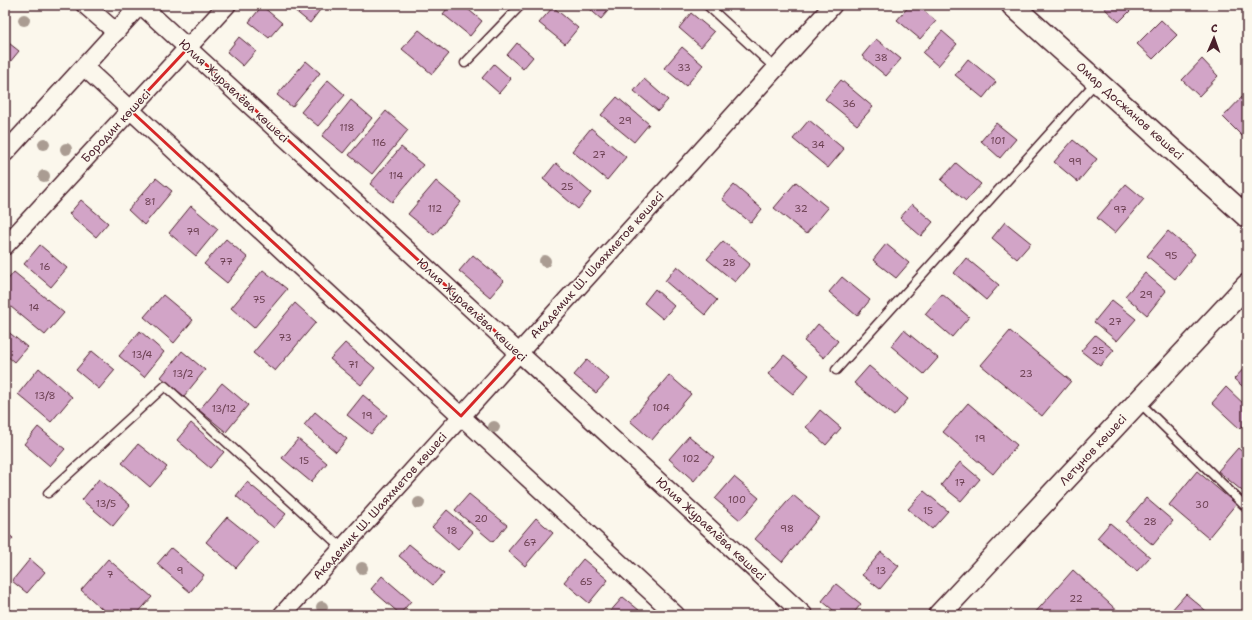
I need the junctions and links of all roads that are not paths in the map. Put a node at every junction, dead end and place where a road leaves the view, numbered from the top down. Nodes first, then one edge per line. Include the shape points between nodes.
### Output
1 (85, 5) edge
2 (141, 5) edge
3 (227, 5) edge
4 (521, 5) edge
5 (707, 5) edge
6 (832, 5) edge
7 (1012, 5) edge
8 (116, 32) junction
9 (188, 48) junction
10 (464, 63) dead end
11 (84, 67) junction
12 (775, 68) junction
13 (1097, 81) junction
14 (130, 110) junction
15 (5, 153) edge
16 (1247, 216) edge
17 (5, 246) edge
18 (1247, 285) edge
19 (519, 353) junction
20 (836, 370) dead end
21 (1139, 401) junction
22 (461, 416) junction
23 (48, 493) dead end
24 (1247, 508) edge
25 (342, 548) junction
26 (282, 615) edge
27 (676, 615) edge
28 (804, 615) edge
29 (939, 615) edge

1 - 8 street
2 - 8 street
2 - 9 street, Юлия Журавлёва көшесі
3 - 9 street, Бородин көшесі
4 - 10 lane
5 - 12 lane
6 - 12 street, Академик Ш. Шаяхметов көшесі
7 - 13 street, Омар Досжанов көшесі
8 - 11 street
9 - 14 street, Бородин көшесі
9 - 19 street, Юлия Журавлёва көшесі
11 - 14 street
11 - 15 street
12 - 19 street, Академик Ш. Шаяхметов көшесі
13 - 16 street, Омар Досжанов көшесі
13 - 20 lane
14 - 17 street, Бородин көшесі
14 - 22 street
18 - 21 street, Летунов көшесі
19 - 22 street, Академик Ш. Шаяхметов көшесі
19 - 28 street, Юлия Журавлёва көшесі
21 - 24 lane
21 - 29 street, Летунов көшесі
22 - 25 street, Академик Ш. Шаяхметов көшесі
22 - 27 street
23 - 25 lane via 165,386
25 - 26 street, Академик Ш. Шаяхметов көшесі

